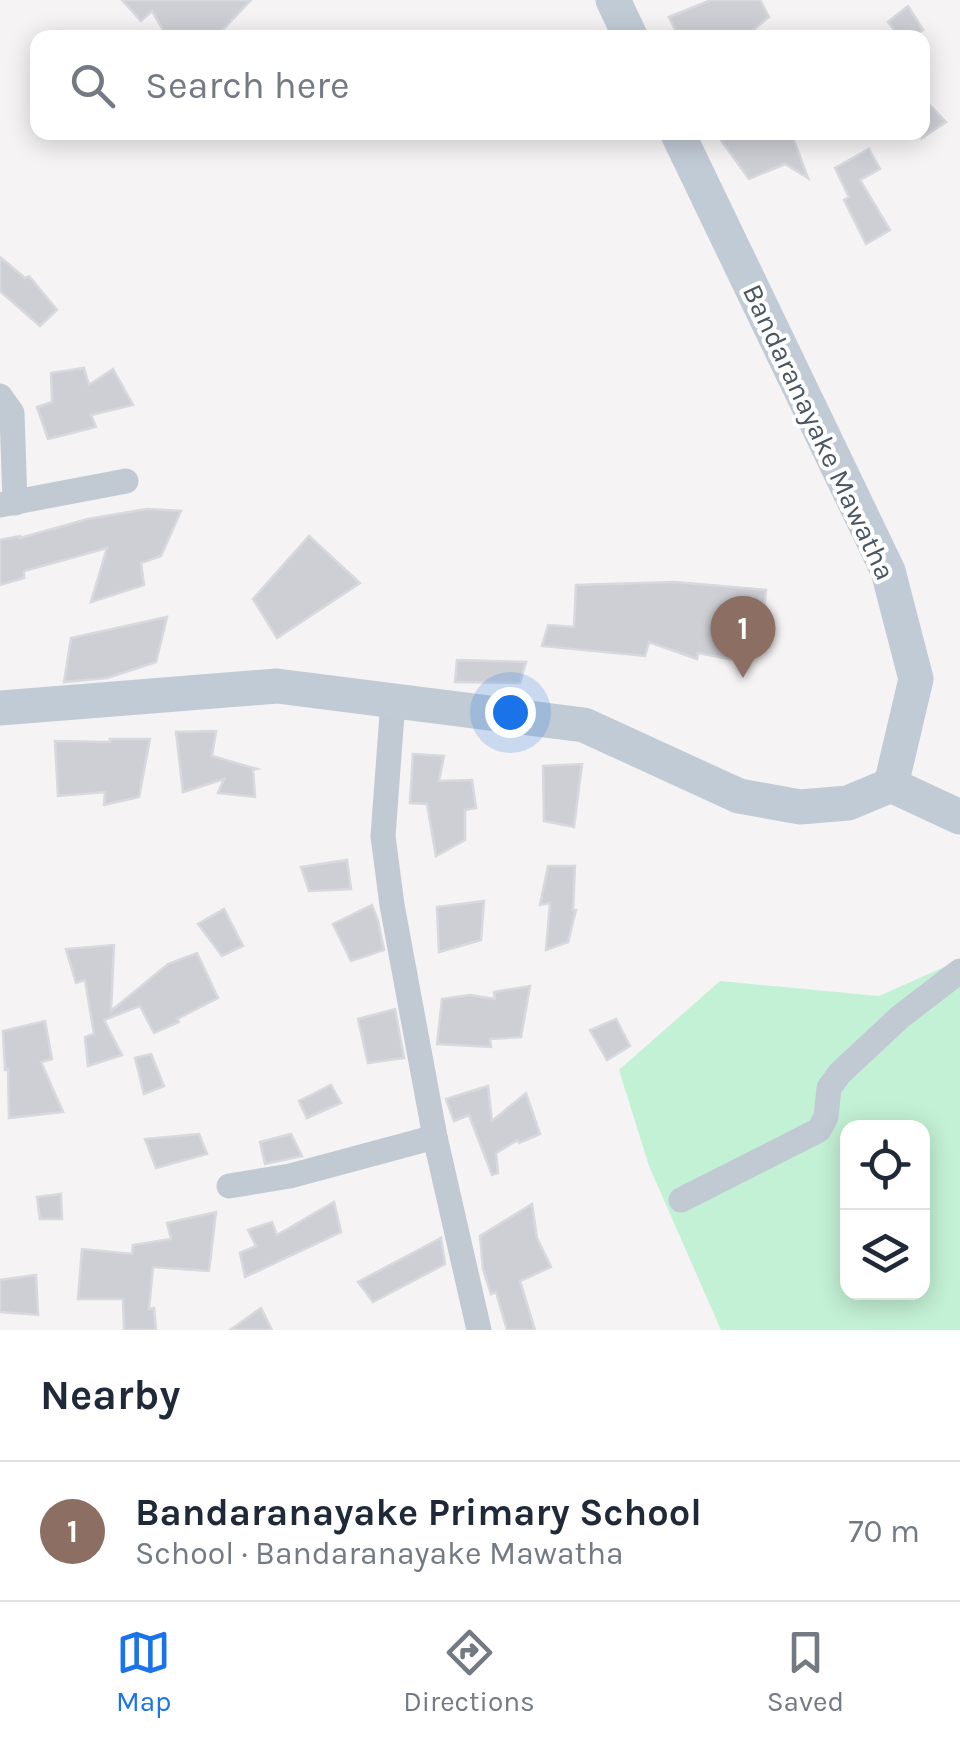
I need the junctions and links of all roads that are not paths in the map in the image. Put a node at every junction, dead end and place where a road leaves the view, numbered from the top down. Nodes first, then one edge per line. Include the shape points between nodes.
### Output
1 (613, 0) edge
2 (627, 30) edge
3 (681, 140) edge
4 (0, 396) edge
5 (126, 480) dead end
6 (8, 504) edge
7 (393, 702) junction
8 (0, 708) edge
9 (891, 785) junction
10 (960, 817) edge
11 (960, 971) edge
12 (436, 1137) junction
13 (229, 1186) dead end
14 (682, 1200) dead end
15 (478, 1330) edge

1 - 2 street
3 - 9 street, Bandaranayake Mawatha via 888,571 916,679
4 - 6 street via 12,414
5 - 6 street
7 - 8 street via 278,686
7 - 9 street via 584,725 739,796 800,807 848,804
7 - 12 street via 383,836
9 - 10 street
11 - 14 street via 840,1072 818,1130
12 - 13 street
12 - 15 street

